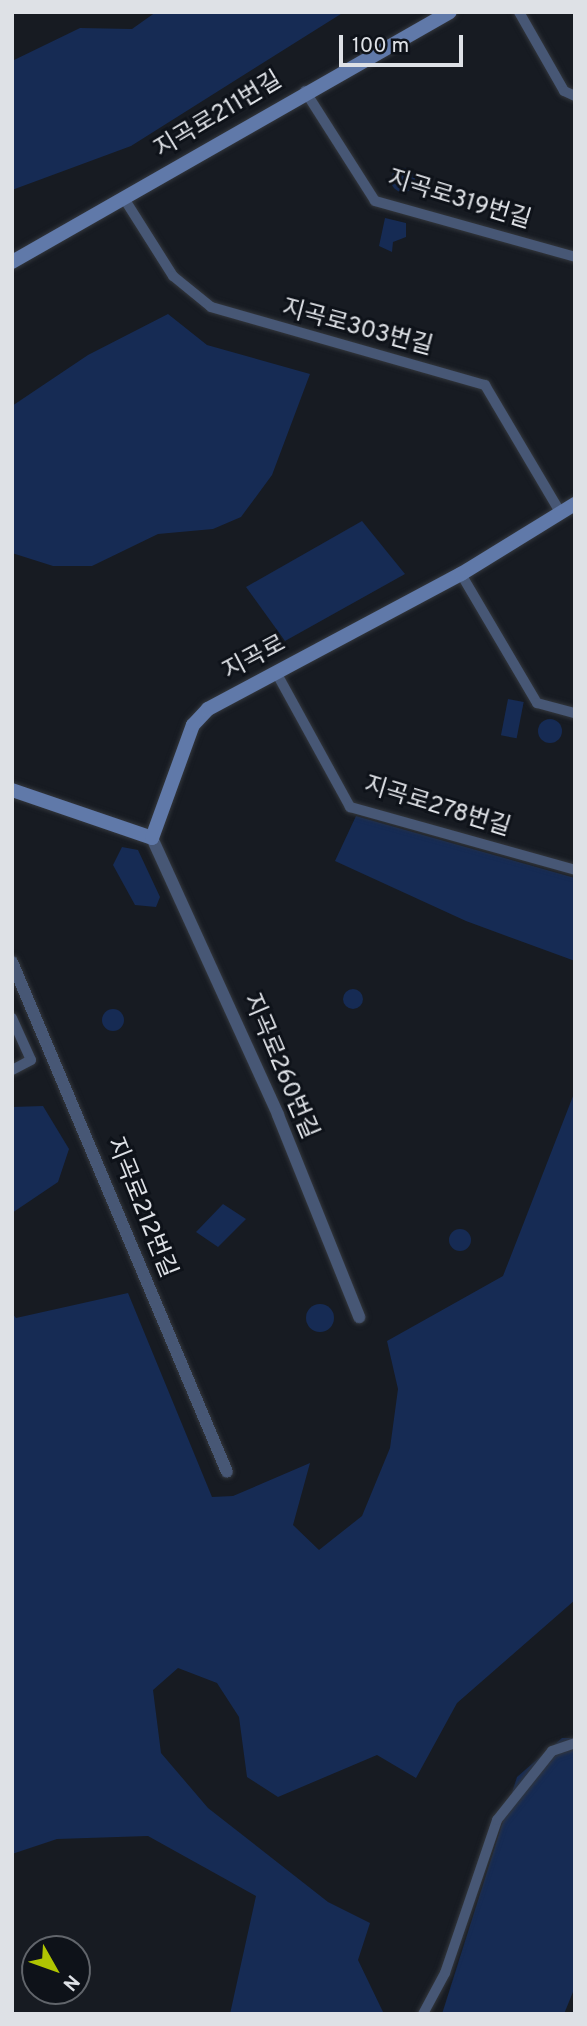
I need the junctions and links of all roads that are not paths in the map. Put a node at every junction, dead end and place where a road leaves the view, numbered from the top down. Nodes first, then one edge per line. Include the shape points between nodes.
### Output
1 (450, 12) edge
2 (519, 12) edge
3 (305, 91) junction
4 (575, 96) edge
5 (125, 200) junction
6 (575, 257) edge
7 (12, 261) edge
8 (575, 504) edge
9 (560, 512) junction
10 (461, 573) junction
11 (277, 674) junction
12 (575, 713) edge
13 (12, 790) edge
14 (152, 838) junction
15 (575, 870) edge
16 (12, 962) edge
17 (12, 1018) edge
18 (12, 1070) edge
19 (359, 1317) dead end
20 (227, 1472) dead end
21 (575, 1743) edge
22 (422, 2014) edge

1 - 3 main road, 지곡로211번길
2 - 4 street via 564,91
3 - 5 main road, 지곡로211번길
3 - 6 street, 지곡로319번길 via 375,201
5 - 7 main road, 지곡로211번길
5 - 9 street, 지곡로303번길 via 173,276 211,307 485,385
8 - 9 main road, 지곡로
9 - 10 main road, 지곡로
10 - 11 main road, 지곡로
10 - 12 street via 537,703
11 - 14 main road, 지곡로 via 208,709 194,725
11 - 15 street, 지곡로278번길 via 351,807
13 - 14 main road
14 - 19 street, 지곡로260번길 via 269,1094
16 - 20 street, 지곡로212번길
17 - 18 street via 31,1059
21 - 22 street via 552,1751 497,1820 445,1973

